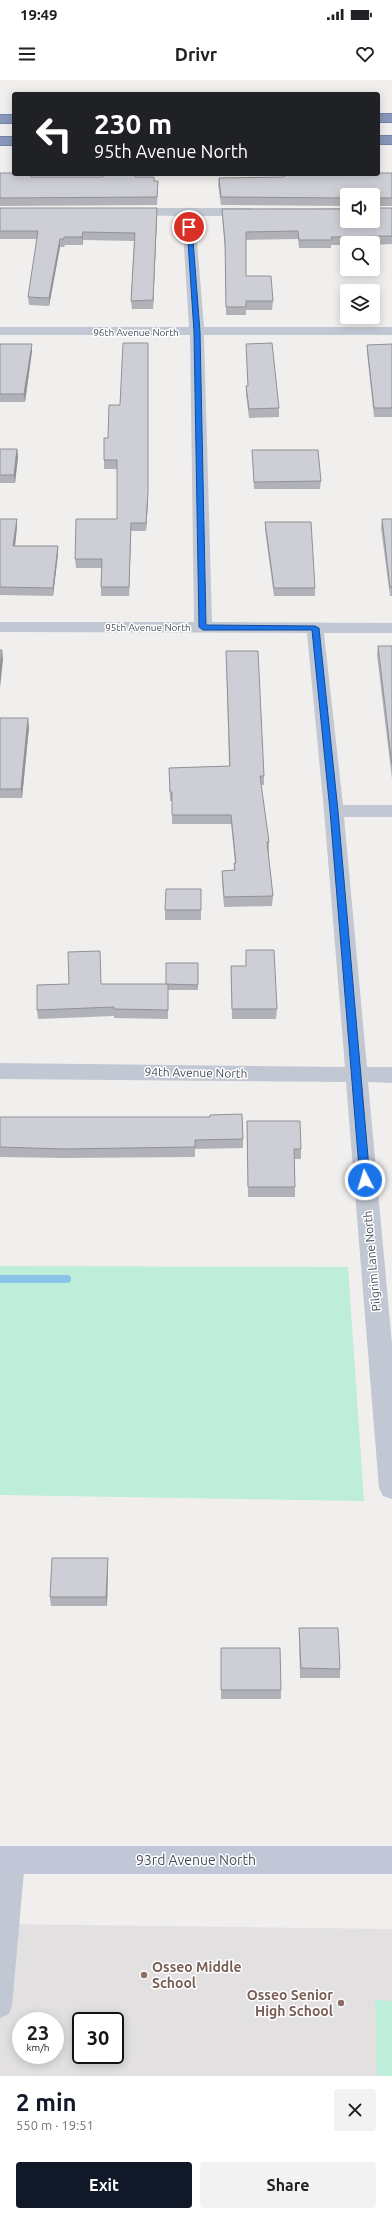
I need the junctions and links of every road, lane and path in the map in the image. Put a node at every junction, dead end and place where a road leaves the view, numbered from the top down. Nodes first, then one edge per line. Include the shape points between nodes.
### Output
1 (380, 118) edge
2 (392, 118) edge
3 (12, 119) edge
4 (0, 120) edge
5 (380, 140) edge
6 (392, 140) edge
7 (0, 141) edge
8 (12, 141) edge
9 (112, 212) edge
10 (188, 212) junction
11 (268, 212) edge
12 (0, 331) edge
13 (392, 331) edge
14 (197, 332) junction
15 (0, 627) edge
16 (203, 627) junction
17 (315, 628) junction
18 (392, 628) edge
19 (334, 811) junction
20 (392, 811) edge
21 (0, 1071) edge
22 (356, 1074) junction
23 (392, 1075) edge
24 (387, 1374) edge
25 (392, 1488) edge
26 (6, 1860) edge
27 (392, 1860) edge
28 (0, 2006) edge

1 - 2 highway
3 - 4 highway
5 - 6 highway
7 - 8 highway
9 - 10 street
10 - 11 street
10 - 14 street
12 - 14 street, 96th Avenue North
13 - 14 street, 96th Avenue North
14 - 16 street
15 - 16 street, 95th Avenue North
16 - 17 street, 95th Avenue North
17 - 18 street, 95th Avenue North
17 - 19 street, Pilgrim Lane North
19 - 20 street
19 - 22 street, Pilgrim Lane North
21 - 22 street, 94th Avenue North
22 - 23 street, 94th Avenue North
22 - 24 street, Pilgrim Lane North
24 - 25 street, Pilgrim Lane North
26 - 27 street, 93rd Avenue North
26 - 28 lane

